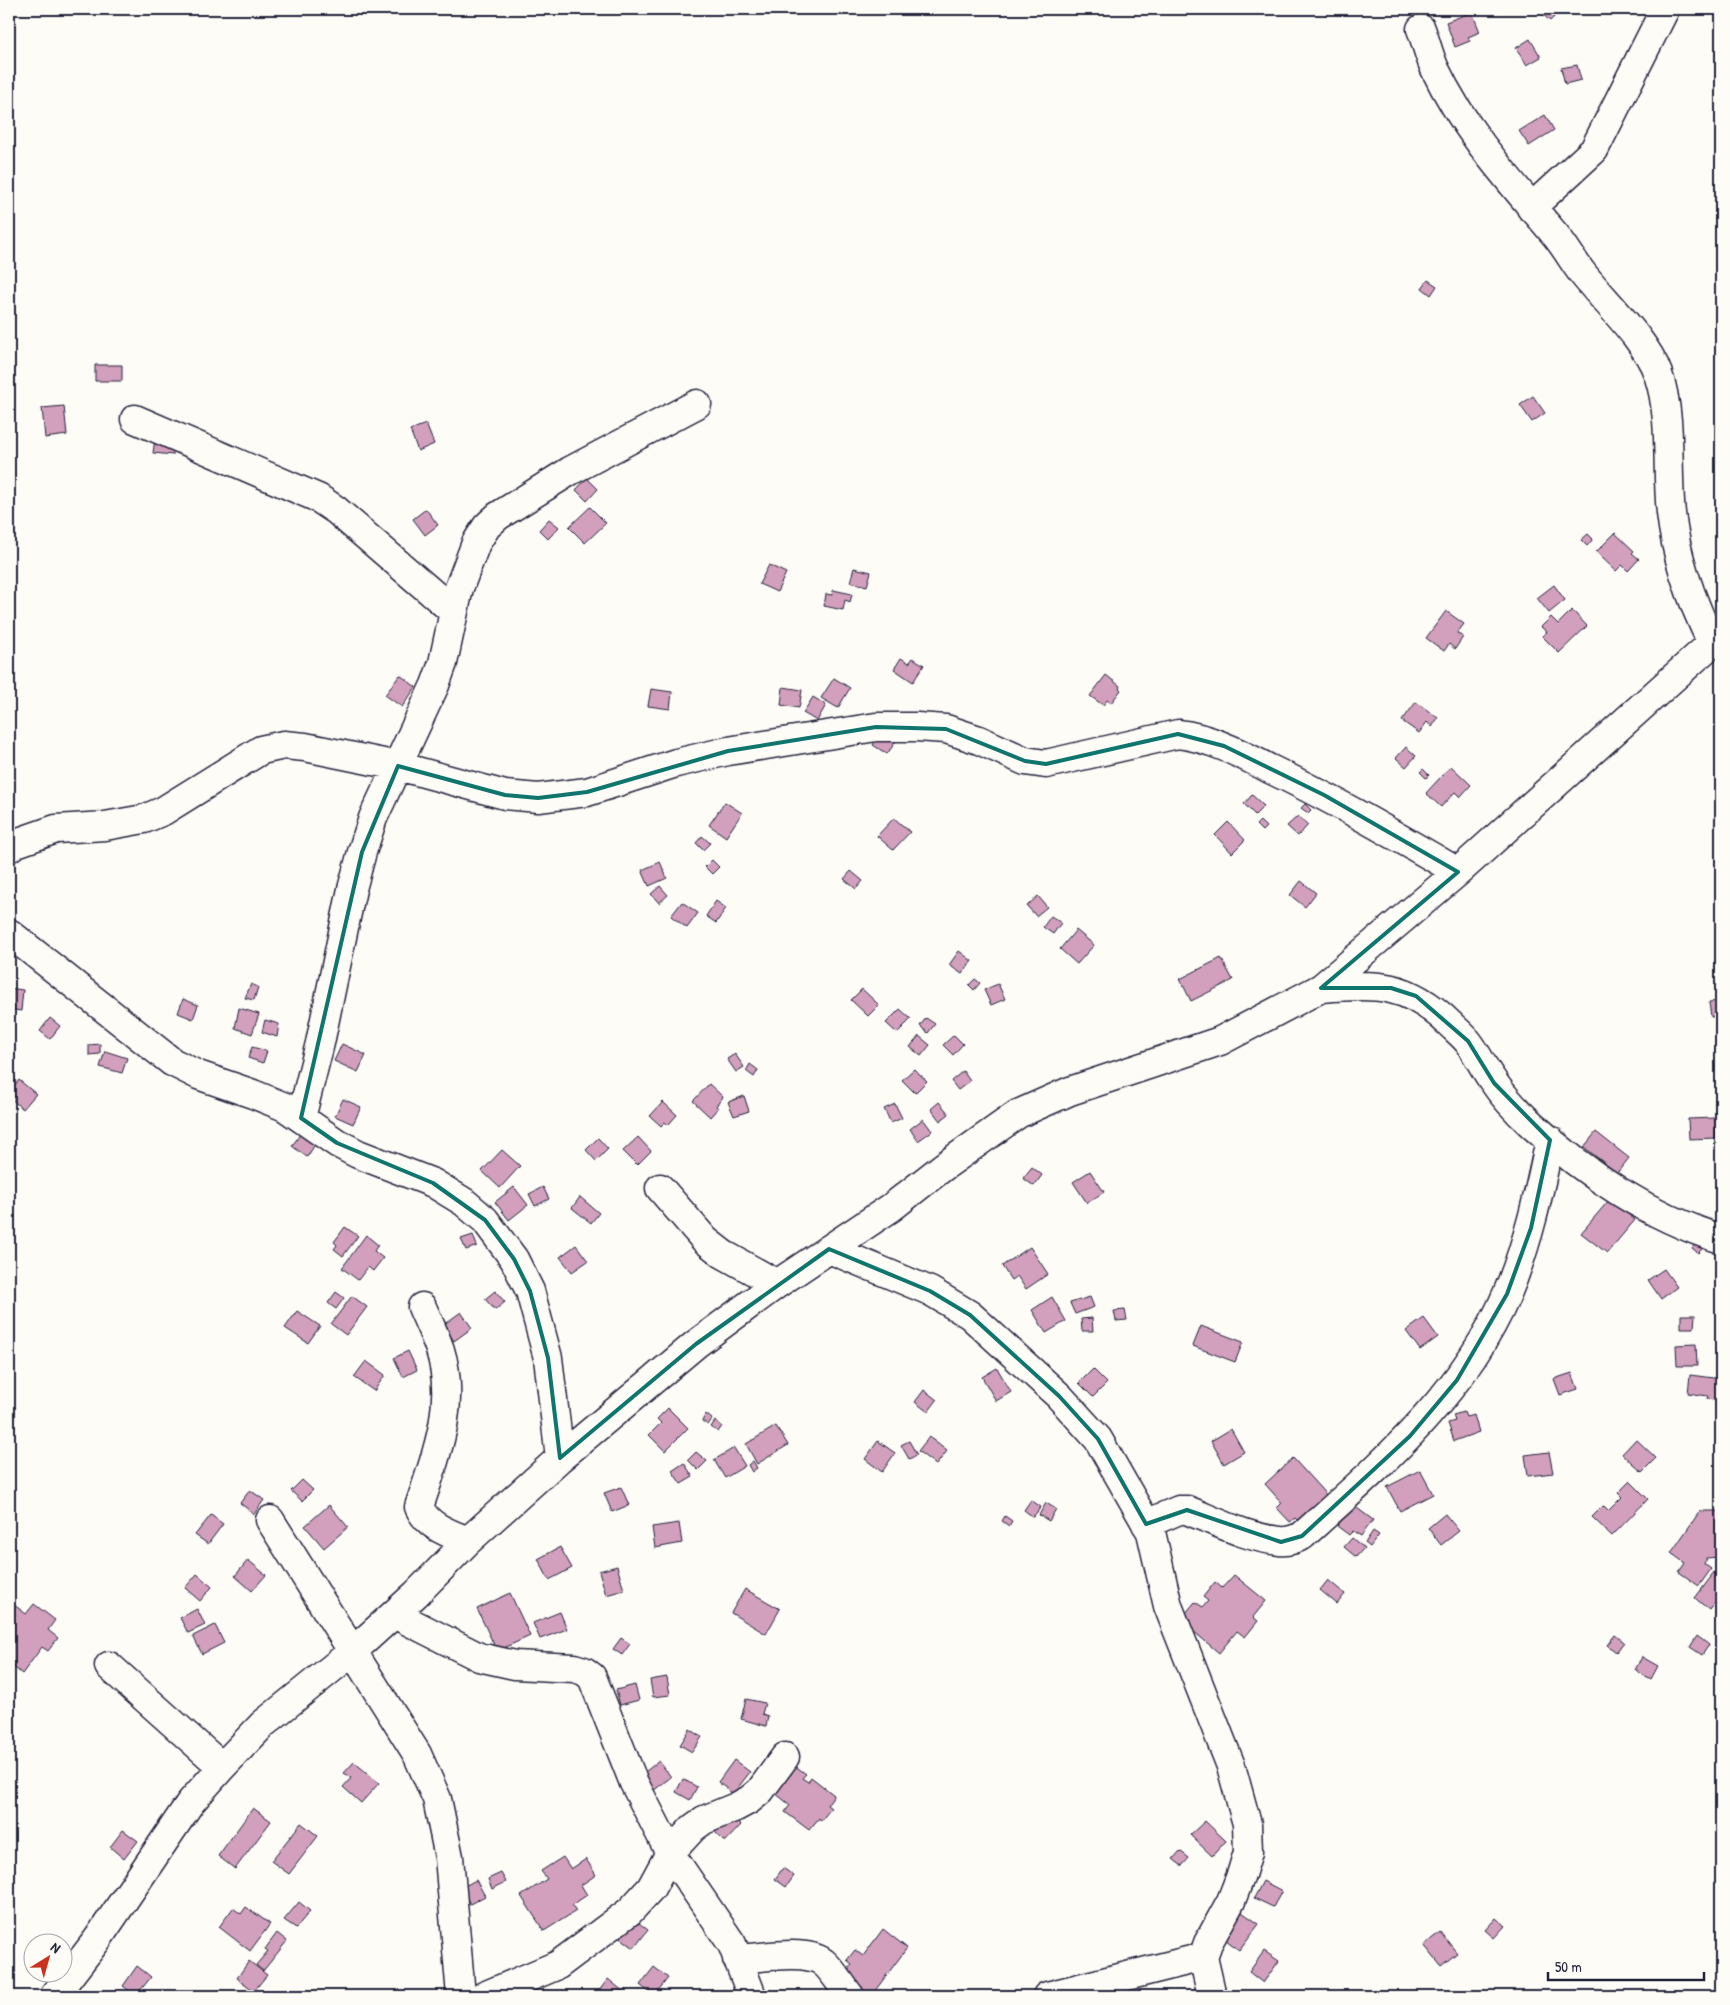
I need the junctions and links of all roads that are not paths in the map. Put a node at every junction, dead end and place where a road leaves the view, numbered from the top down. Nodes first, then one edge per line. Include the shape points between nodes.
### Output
1 (1665, 9) edge
2 (1421, 30) dead end
3 (1532, 208) junction
4 (697, 404) dead end
5 (135, 419) dead end
6 (453, 611) junction
7 (1716, 639) edge
8 (398, 766) junction
9 (9, 848) edge
10 (1458, 872) junction
11 (9, 933) edge
12 (1321, 988) junction
13 (301, 1118) junction
14 (1550, 1140) junction
15 (660, 1188) dead end
16 (1721, 1239) edge
17 (829, 1249) junction
18 (776, 1284) junction
19 (422, 1307) dead end
20 (560, 1458) junction
21 (270, 1520) dead end
22 (1146, 1524) junction
23 (468, 1541) junction
24 (394, 1614) junction
25 (352, 1652) junction
26 (109, 1666) dead end
27 (785, 1757) dead end
28 (222, 1767) junction
29 (670, 1853) junction
30 (1203, 1957) junction
31 (737, 1959) junction
32 (54, 1996) edge
33 (462, 1996) edge
34 (484, 1996) edge
35 (752, 1996) edge
36 (850, 1996) edge
37 (1047, 1996) edge
38 (1212, 1996) edge

1 - 3 street via 1594,150
2 - 3 street via 1435,68 1476,140
3 - 7 street via 1644,348 1658,374 1666,416 1671,513 1681,563 1698,614
4 - 6 street via 570,471 498,516 476,543
5 - 6 street via 318,498
6 - 8 street via 441,670
7 - 10 street
8 - 9 street via 305,747 284,745 260,750 163,811 144,819 105,826 56,829
8 - 10 street via 505,794 538,798 587,792 676,763 728,751 876,727 946,729 979,740 1025,762 1046,764 1178,734 1224,746 1316,791
8 - 13 street via 373,818 362,852
10 - 12 street
11 - 13 street via 172,1062 284,1107
12 - 14 street via 1391,988 1416,996 1468,1042 1494,1083
12 - 17 street via 1220,1041 1070,1090 1018,1114
13 - 20 street via 344,1147 433,1183 486,1220 514,1259 530,1291 548,1358
14 - 16 street via 1590,1172 1656,1214
14 - 22 street via 1531,1228 1507,1294 1457,1380 1404,1442 1302,1536 1291,1540 1281,1542 1250,1534 1187,1510 1179,1510
15 - 18 street via 705,1240
17 - 18 street
17 - 22 street via 930,1291 970,1315 1059,1396 1098,1439
18 - 20 street via 696,1344
19 - 23 street via 440,1350 445,1372 446,1414 419,1507 424,1517 438,1528
20 - 23 street
21 - 25 street
22 - 30 street via 1151,1532 1168,1606 1230,1766 1247,1824 1248,1852 1241,1874
23 - 24 street
24 - 25 street
24 - 29 street via 479,1657 515,1665 574,1668 592,1677 634,1783
25 - 28 street via 263,1724
25 - 33 street via 417,1754 437,1799 449,1857
26 - 28 street
27 - 29 street via 760,1791 736,1807 704,1820
28 - 32 street via 190,1803 98,1940
29 - 31 street via 712,1912 732,1944
29 - 34 street via 651,1888 630,1911 589,1943 558,1965
30 - 37 street
30 - 38 street
31 - 35 street
31 - 36 street via 804,1955 814,1958 824,1964

